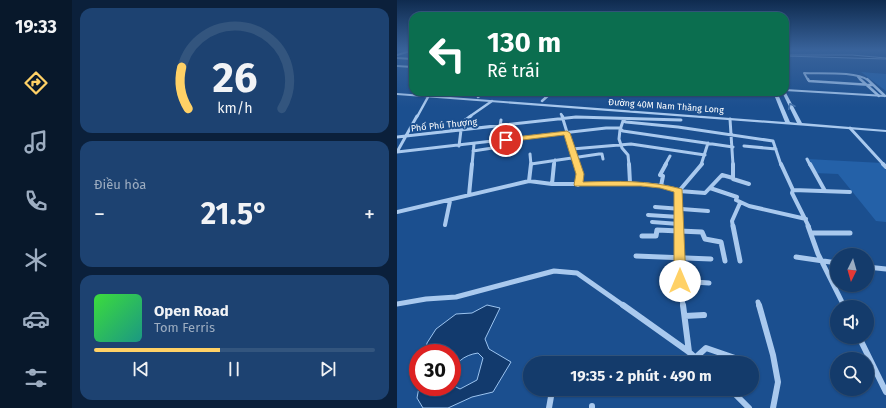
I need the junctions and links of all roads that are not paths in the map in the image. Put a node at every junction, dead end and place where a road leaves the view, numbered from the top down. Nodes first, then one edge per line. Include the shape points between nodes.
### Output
1 (857, 77) junction
2 (866, 84) junction
3 (872, 85) junction
4 (397, 90) edge
5 (789, 90) edge
6 (409, 92) edge
7 (397, 94) edge
8 (409, 95) edge
9 (881, 95) edge
10 (418, 96) edge
11 (466, 96) edge
12 (547, 96) edge
13 (777, 96) edge
14 (788, 96) edge
15 (428, 97) junction
16 (478, 97) junction
17 (472, 100) junction
18 (492, 101) junction
19 (541, 101) junction
20 (561, 114) dead end
21 (564, 118) junction
22 (729, 119) junction
23 (501, 120) dead end
24 (623, 120) junction
25 (681, 120) dead end
26 (787, 121) junction
27 (799, 122) junction
28 (500, 126) junction
29 (886, 126) edge
30 (850, 128) junction
31 (461, 130) junction
32 (620, 130) junction
33 (449, 131) junction
34 (886, 131) edge
35 (567, 133) junction
36 (732, 135) junction
37 (405, 136) junction
38 (397, 137) edge
39 (708, 143) junction
40 (474, 144) junction
41 (621, 145) junction
42 (459, 146) junction
43 (744, 146) dead end
44 (733, 147) junction
45 (499, 148) dead end
46 (571, 149) junction
47 (776, 149) junction
48 (473, 151) junction
49 (397, 152) edge
50 (530, 154) dead end
51 (705, 155) junction
52 (670, 156) dead end
53 (574, 157) junction
54 (603, 159) dead end
55 (807, 159) dead end
56 (555, 160) junction
57 (531, 164) junction
58 (886, 167) edge
59 (733, 178) junction
60 (529, 181) junction
61 (629, 183) junction
62 (552, 184) junction
63 (749, 184) dead end
64 (578, 185) junction
65 (661, 186) junction
66 (710, 188) junction
67 (793, 190) junction
68 (679, 191) junction
69 (825, 191) junction
70 (850, 192) dead end
71 (469, 195) junction
72 (450, 201) junction
73 (739, 203) junction
74 (655, 207) dead end
75 (678, 209) junction
76 (708, 211) dead end
77 (397, 212) edge
78 (648, 214) dead end
79 (679, 217) junction
80 (806, 219) junction
81 (652, 222) dead end
82 (445, 225) dead end
83 (680, 227) junction
84 (811, 233) junction
85 (851, 233) dead end
86 (642, 236) dead end
87 (636, 256) dead end
88 (680, 257) junction
89 (796, 257) dead end
90 (711, 259) dead end
91 (725, 261) dead end
92 (740, 261) dead end
93 (821, 261) junction
94 (830, 262) edge
95 (874, 268) edge
96 (886, 269) edge
97 (680, 281) junction
98 (709, 283) dead end
99 (840, 300) edge
100 (758, 302) dead end
101 (397, 304) edge
102 (704, 315) dead end
103 (685, 316) junction
104 (862, 344) edge
105 (689, 352) junction
106 (693, 356) edge
107 (697, 356) edge
108 (729, 356) edge
109 (886, 392) edge
110 (551, 396) edge
111 (737, 396) edge
112 (549, 408) edge
113 (749, 408) edge
114 (773, 408) edge

1 - 2 street
1 - 2 street via 804,74 809,81
1 - 3 street via 863,77
2 - 3 street
2 - 9 street
3 - 9 street
4 - 6 street
5 - 9 street
7 - 8 street, Đường 40M Nam Thăng Long
10 - 15 street, Đường 40M Nam Thăng Long
11 - 16 street, Đường 40M Nam Thăng Long
12 - 19 street
13 - 26 street
27 -> 14 street
15 - 17 street, Đường 40M Nam Thăng Long
15 - 37 street
16 - 17 street
16 - 19 street, Đường 40M Nam Thăng Long
17 - 18 street, Đường 40M Nam Thăng Long
18 - 22 street, Đường 40M Nam Thăng Long
18 - 33 street
19 - 26 street, Đường 40M Nam Thăng Long
20 - 21 street
21 - 24 street, Phố Phú Thượng via 594,117
21 - 28 street, Phố Phú Thượng
21 - 35 street
22 - 26 street, Đường 40M Nam Thăng Long
22 - 36 street
23 - 28 street
24 - 25 street
24 - 32 street
24 - 36 street
26 - 27 street, Đường 40M Nam Thăng Long
27 - 29 street, Đường 40M Nam Thăng Long
27 - 30 street, Đường 40M Nam Thăng Long
28 - 31 street, Phố Phú Thượng
30 - 34 street, Đường 40M Nam Thăng Long
30 - 58 street
31 - 33 street, Phố Phú Thượng
31 - 42 street
32 - 35 street via 607,128
32 - 39 street
32 - 41 street
33 - 37 street, Phố Phú Thượng
35 - 40 street
35 - 46 street
36 - 44 street
36 - 47 street via 770,140
37 - 38 street, Phố Phú Thượng
37 - 49 street
39 - 44 street
39 - 51 street
40 - 42 street
40 - 48 street
41 - 46 street
41 - 51 street via 650,146
41 - 61 street via 628,155
42 - 49 street
43 - 47 street
44 - 59 street
45 - 48 street
46 - 53 street
47 - 67 street
48 - 71 street
50 - 57 street
51 - 68 street via 702,164
52 - 65 street via 660,174 663,176
53 - 54 street via 601,154
53 - 56 street
53 - 64 street via 580,174
55 - 69 street
56 - 57 street
56 - 62 street
57 - 60 street
59 - 63 street
59 - 66 street via 722,175
60 - 62 street
60 - 71 street
61 - 64 street
61 - 65 street
62 - 64 street
65 - 68 street
66 - 68 street via 705,193
66 - 73 street via 737,197
67 - 69 street
67 - 80 street via 792,193
68 - 75 street
69 - 70 street
71 - 72 street
72 - 77 street
72 - 82 street
73 - 80 street
73 - 92 street via 732,221
74 - 75 street
75 - 76 street
75 - 79 street
78 - 79 street
79 - 83 street
80 - 84 street
81 - 83 street
83 - 86 street via 657,230 656,236
83 - 88 street
83 - 91 street via 702,232 705,239 721,242
84 - 85 street
84 - 93 street
87 - 88 street
88 - 90 street
88 - 97 street
89 - 93 street
93 - 94 street
93 - 99 street
95 - 96 street
97 - 98 street
97 - 103 street
100 - 114 street via 778,382
101 - 105 street via 456,297 554,271 577,273
102 - 103 street
103 - 105 street
104 - 109 street
105 - 106 street
107 - 108 street via 706,348
110 - 112 street
111 - 113 street

